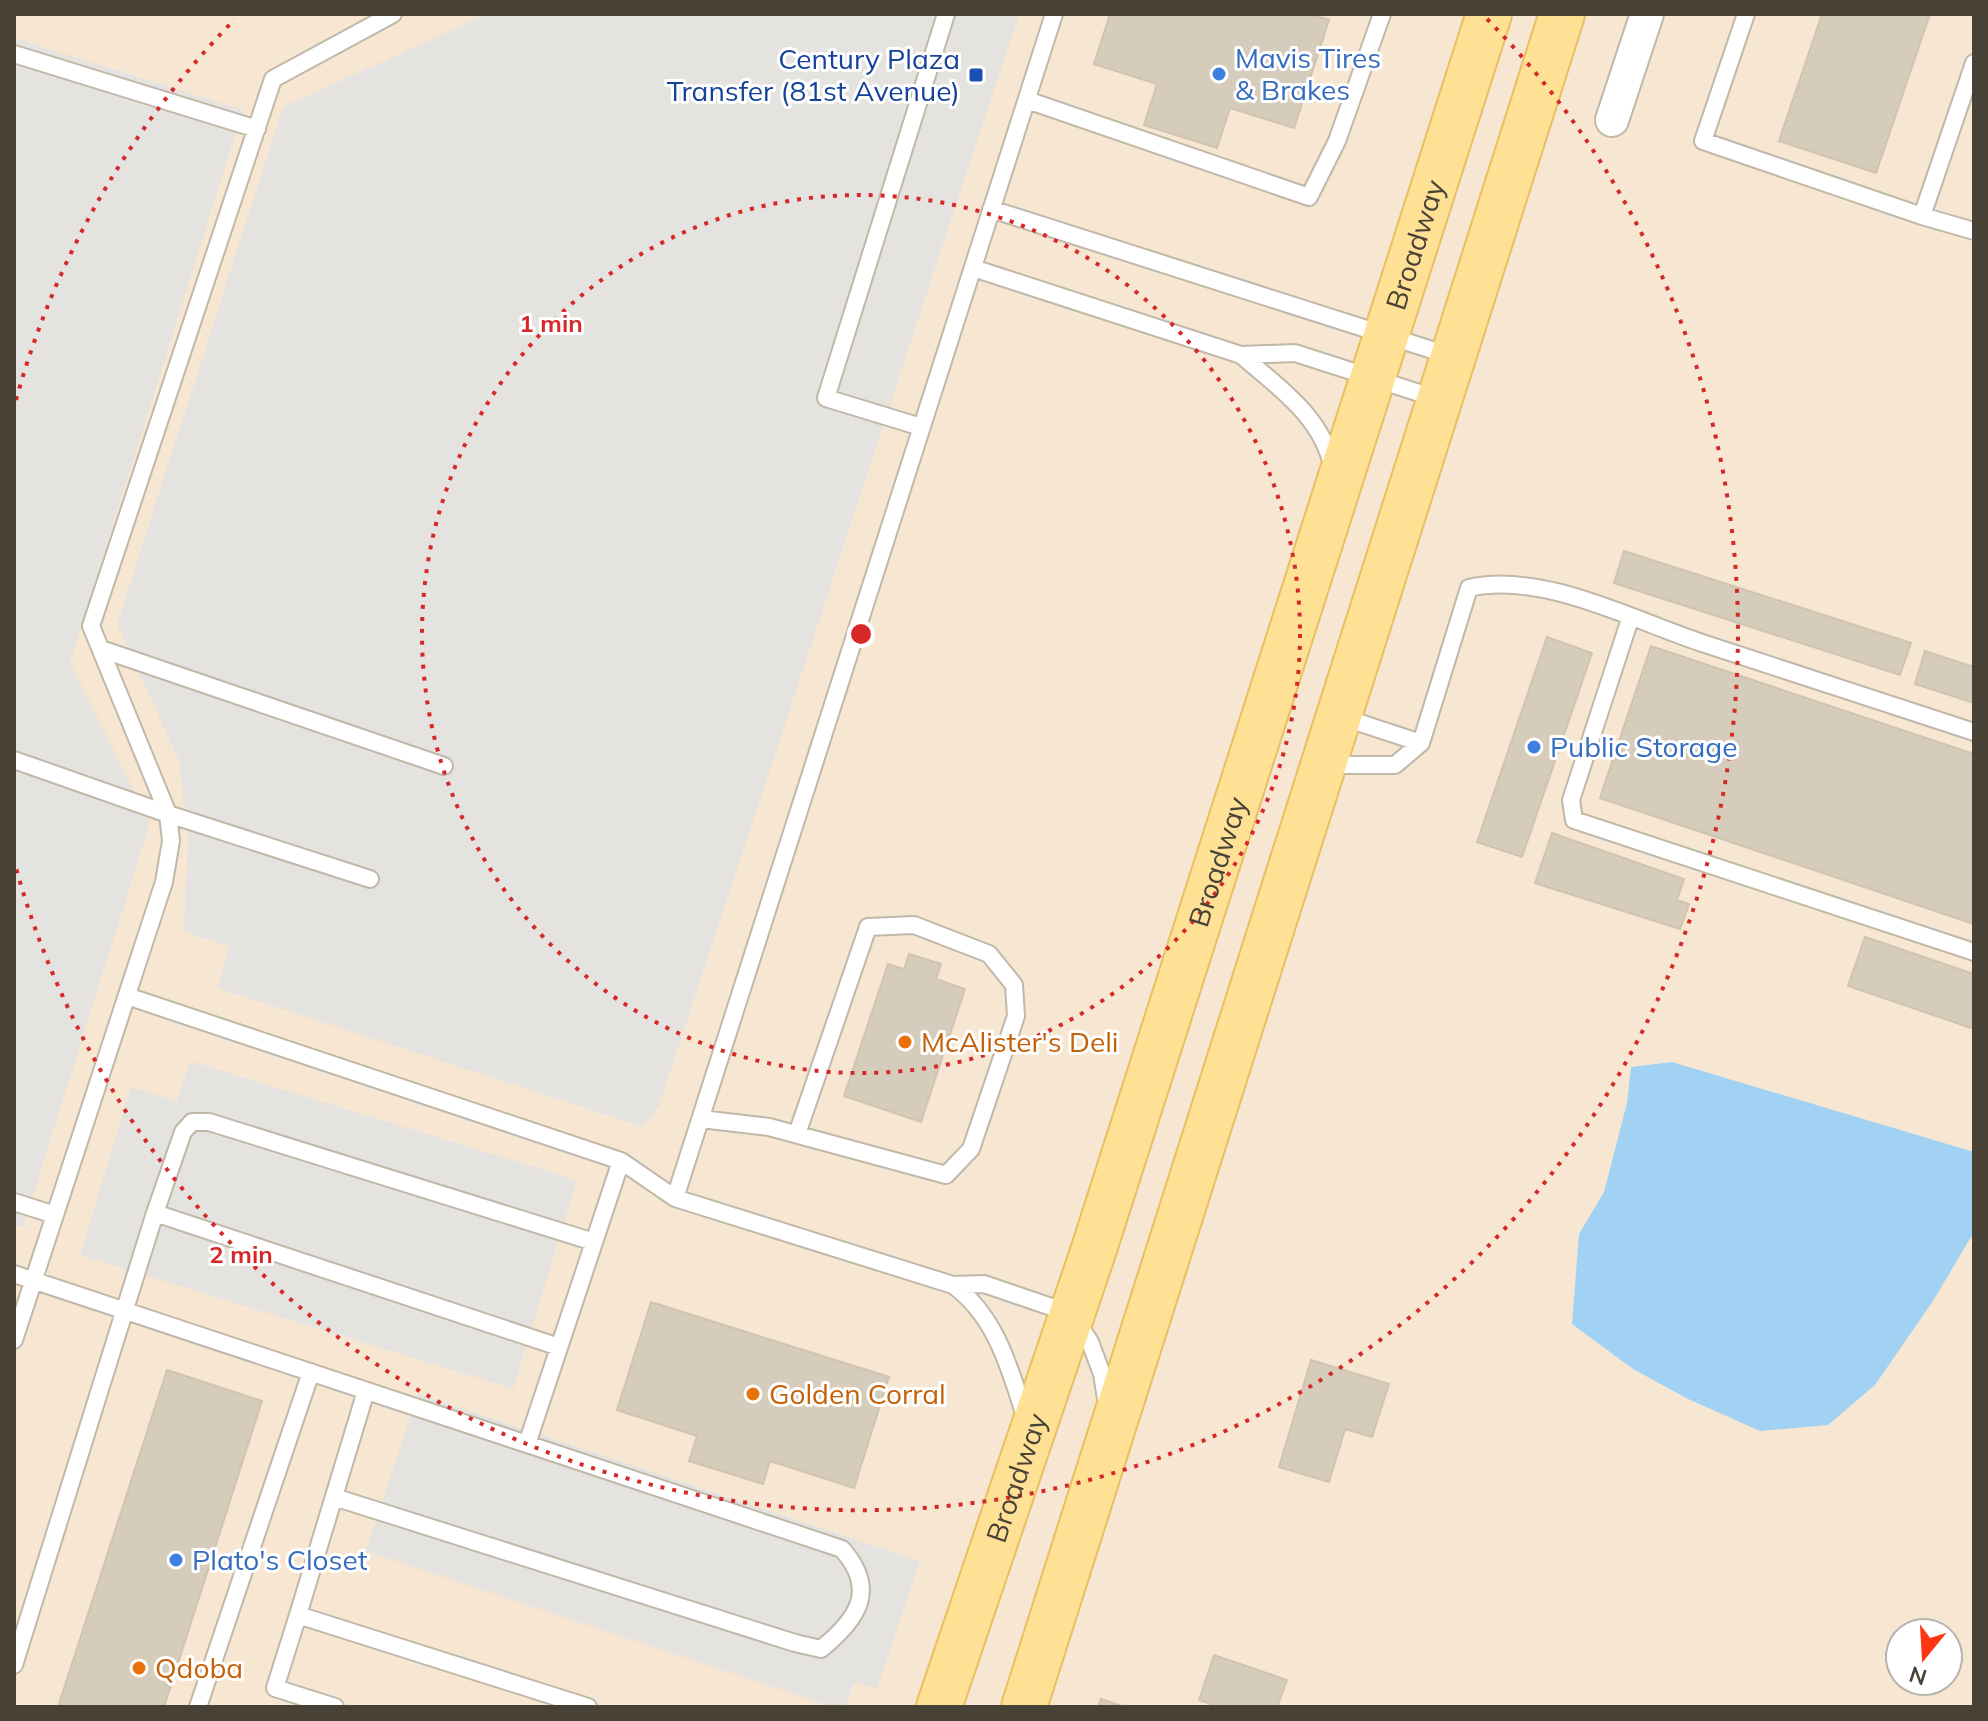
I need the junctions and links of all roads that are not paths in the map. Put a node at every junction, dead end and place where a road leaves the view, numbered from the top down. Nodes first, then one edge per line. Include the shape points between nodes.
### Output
1 (393, 14) edge
2 (946, 14) edge
3 (1054, 14) edge
4 (1382, 14) edge
5 (1489, 14) edge
6 (1562, 14) edge
7 (1647, 14) edge
8 (1746, 14) edge
9 (14, 54) edge
10 (1974, 63) edge
11 (1027, 100) junction
12 (1612, 120) dead end
13 (257, 129) junction
14 (991, 209) junction
15 (1922, 216) junction
16 (1974, 231) edge
17 (973, 268) junction
18 (1387, 336) junction
19 (1241, 355) junction
20 (1453, 357) junction
21 (1374, 378) junction
22 (1439, 399) junction
23 (921, 427) junction
24 (1338, 491) junction
25 (1630, 619) junction
26 (101, 649) junction
27 (1338, 716) junction
28 (1974, 732) edge
29 (1421, 743) junction
30 (14, 760) edge
31 (1323, 765) junction
32 (444, 766) dead end
33 (168, 814) junction
34 (370, 879) dead end
35 (1974, 952) edge
36 (127, 996) junction
37 (701, 1119) junction
38 (797, 1134) junction
39 (621, 1161) junction
40 (675, 1198) junction
41 (14, 1202) edge
42 (155, 1213) junction
43 (55, 1215) junction
44 (594, 1242) junction
45 (14, 1274) edge
46 (34, 1280) junction
47 (953, 1285) junction
48 (123, 1311) junction
49 (1072, 1314) junction
50 (14, 1340) edge
51 (559, 1347) junction
52 (311, 1372) junction
53 (366, 1391) junction
54 (1111, 1429) junction
55 (1030, 1433) junction
56 (527, 1444) junction
57 (334, 1497) junction
58 (298, 1615) junction
59 (14, 1665) edge
60 (535, 1690) junction
61 (198, 1707) edge
62 (335, 1707) edge
63 (529, 1707) edge
64 (588, 1707) edge
65 (939, 1707) edge
66 (1024, 1707) edge

1 - 13 lane via 273,79
2 - 23 lane via 826,398
3 - 11 lane
4 - 11 lane via 1337,141 1309,197
5 - 18 main road, Broadway
6 - 20 main road
7 - 12 street
8 - 15 lane via 1703,141
9 - 13 lane
10 - 15 lane
11 - 14 lane
13 - 26 lane via 91,626
14 - 17 lane
14 - 18 lane
15 - 16 lane
17 - 19 lane
17 - 23 lane
18 - 20 lane
18 - 21 main road, Broadway
19 - 21 lane via 1295,353
19 - 24 lane via 1310,418 1331,456
20 - 22 main road
21 - 22 lane
21 - 24 main road, Broadway
22 - 27 main road
23 - 37 lane
24 - 49 main road, Broadway
25 - 28 lane
25 - 29 lane via 1568,594 1491,583 1469,588
25 - 35 lane via 1571,800 1574,820
26 - 32 lane
26 - 33 lane
27 - 29 lane
27 - 31 main road
29 - 31 lane via 1395,765
30 - 33 lane
31 - 54 main road
33 - 34 lane
33 - 36 lane via 169,857
36 - 39 lane
36 - 43 lane
37 - 38 lane
37 - 40 lane
38 - 38 lane via 946,1175 971,1149 1016,1016 1014,985 989,954 914,925 868,927
39 - 40 lane
39 - 44 lane
40 - 47 lane
41 - 43 lane
42 - 44 lane via 183,1132 192,1122 209,1122
42 - 48 lane
42 - 51 lane
43 - 46 lane
44 - 51 lane
45 - 46 lane
46 - 48 lane
46 - 50 lane
47 - 49 lane via 984,1284
47 - 55 lane via 974,1300 994,1332
48 - 52 lane
48 - 59 lane
49 - 54 lane via 1102,1374
49 - 55 main road, Broadway
51 - 56 lane
52 - 53 lane
52 - 61 lane
53 - 56 lane
53 - 57 lane
54 - 66 main road
55 - 65 main road, Broadway
56 - 57 lane via 842,1549 859,1567 860,1599 848,1627 821,1649 795,1643
57 - 58 lane
58 - 60 lane
58 - 62 lane via 275,1688
60 - 63 lane
60 - 64 lane

